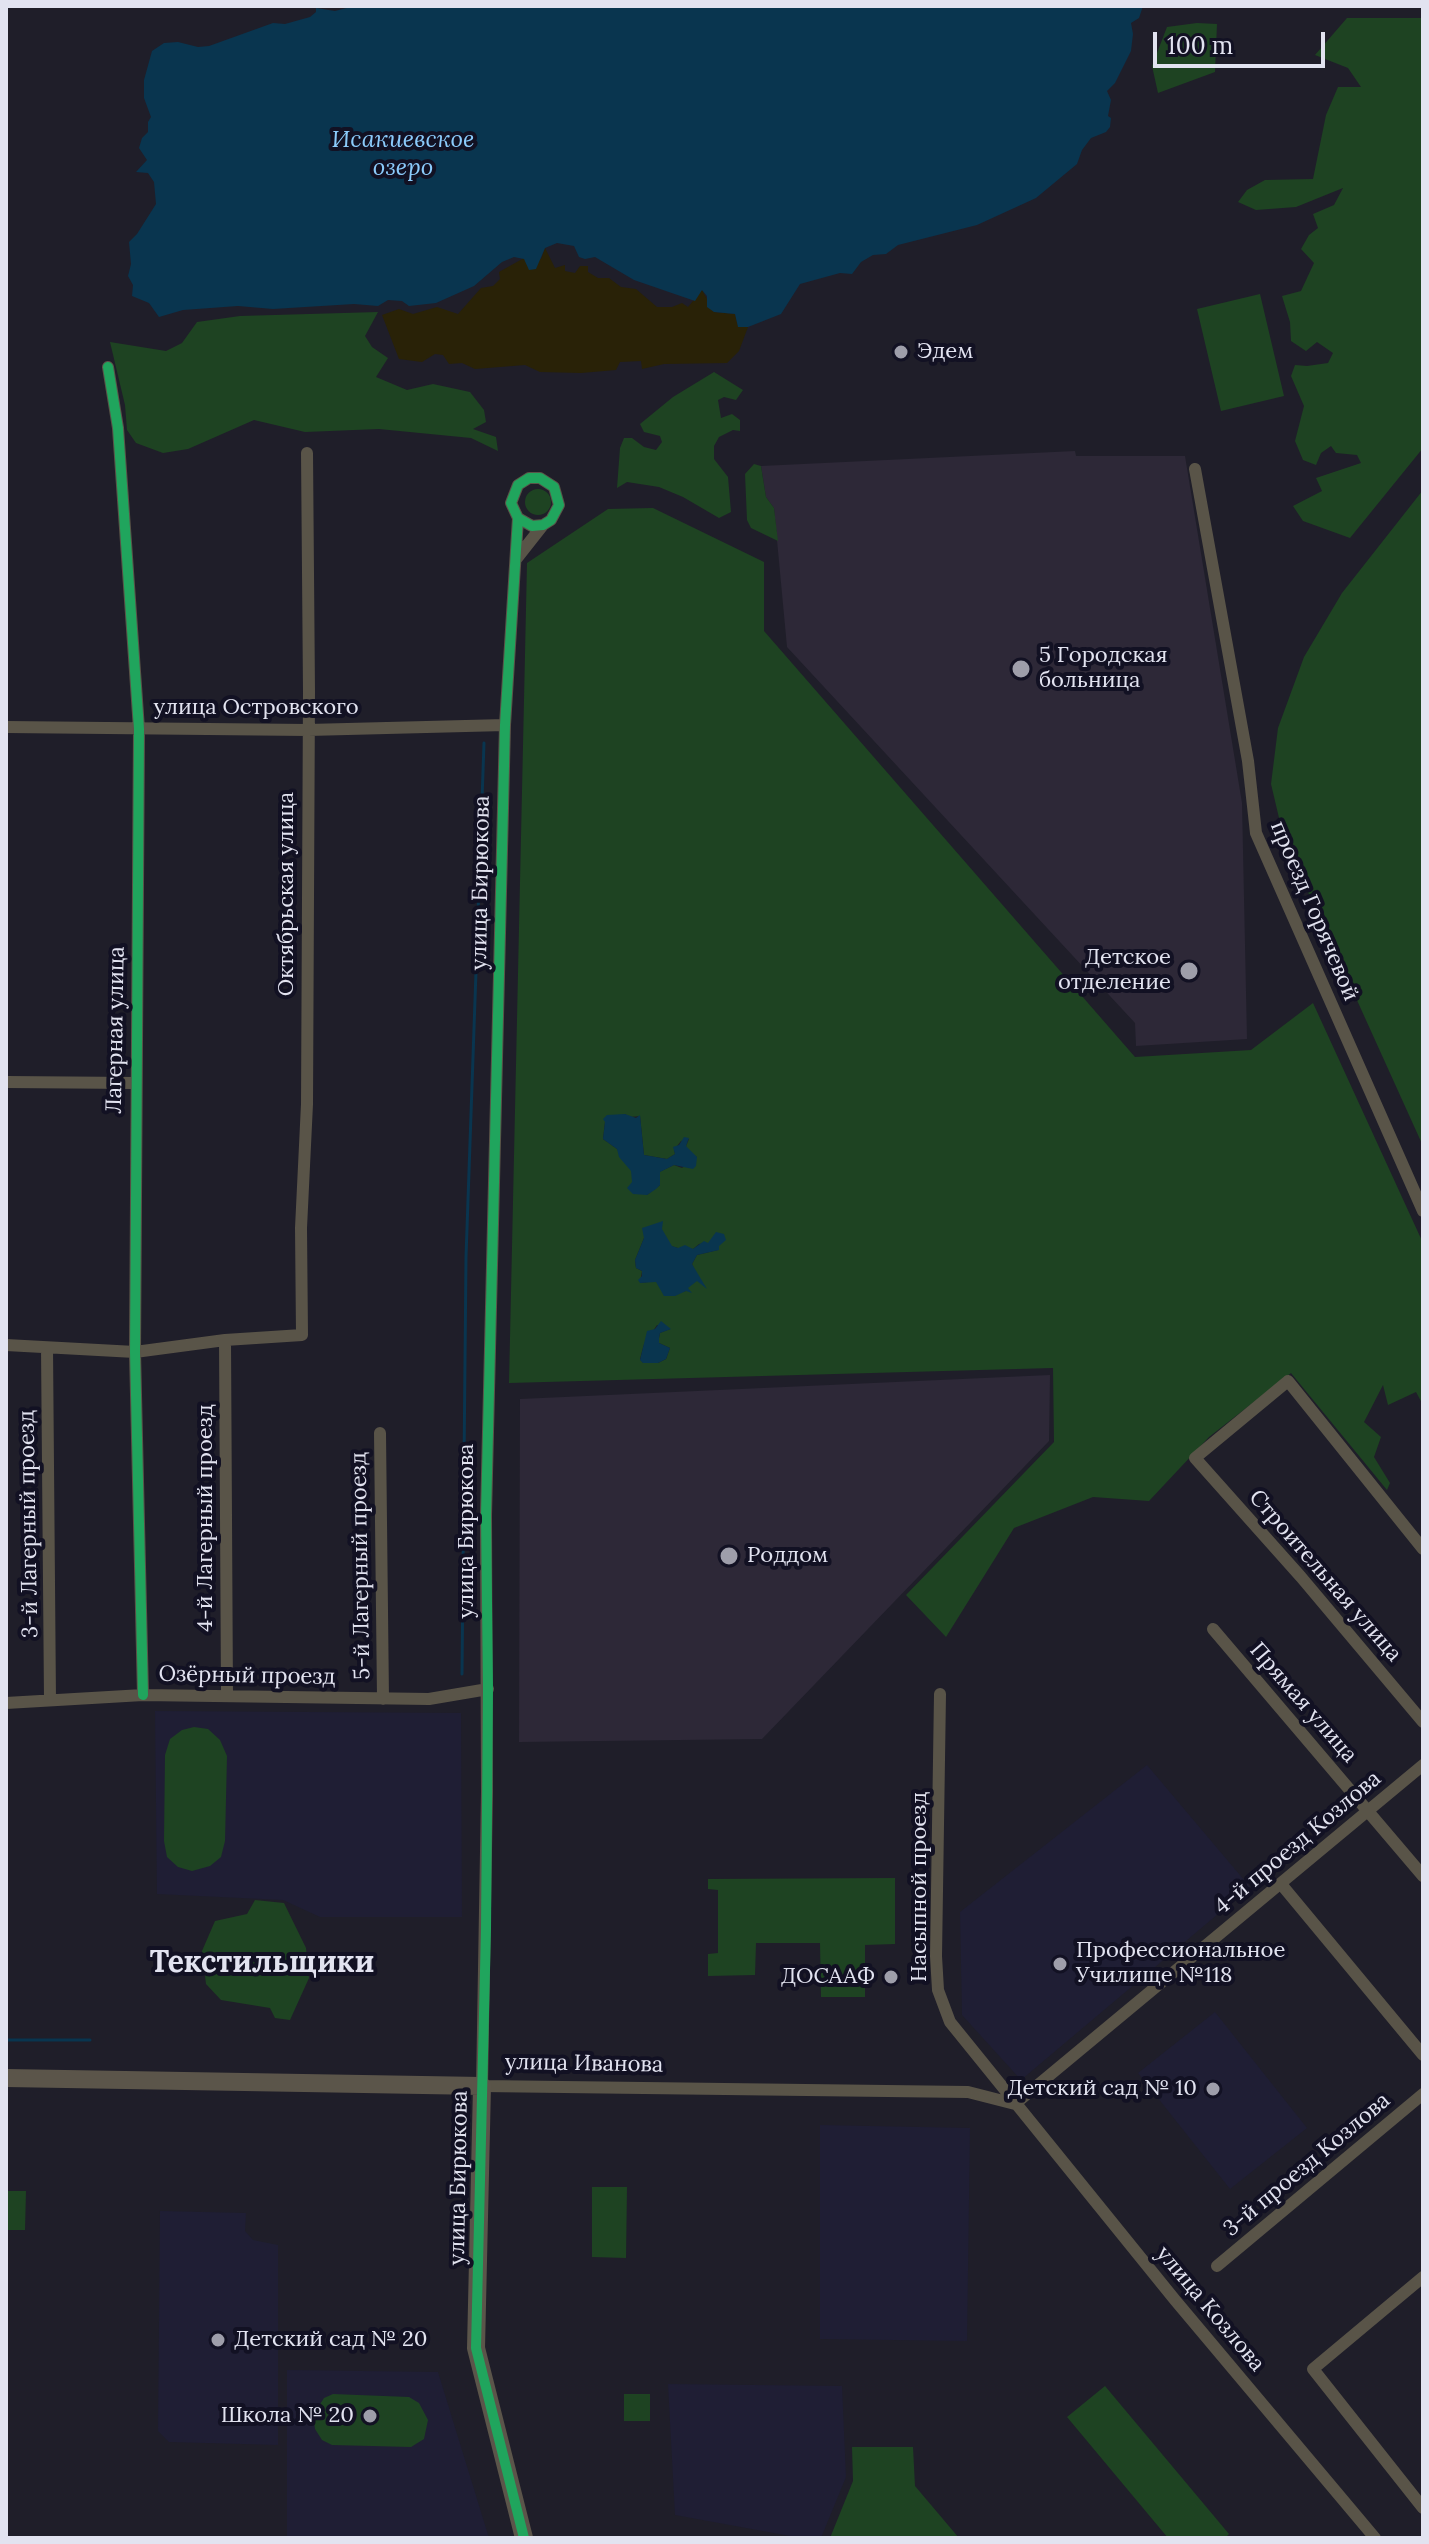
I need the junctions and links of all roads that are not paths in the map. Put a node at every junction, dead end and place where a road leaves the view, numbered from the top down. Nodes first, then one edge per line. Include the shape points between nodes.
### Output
1 (108, 367) dead end
2 (307, 453) dead end
3 (1195, 469) dead end
4 (518, 518) junction
5 (543, 525) junction
6 (515, 561) junction
7 (505, 725) junction
8 (6, 727) edge
9 (139, 729) junction
10 (308, 730) junction
11 (6, 1082) edge
12 (135, 1083) junction
13 (1423, 1211) edge
14 (225, 1340) junction
15 (6, 1345) edge
16 (47, 1348) junction
17 (135, 1352) junction
18 (380, 1433) dead end
19 (1423, 1549) edge
20 (1213, 1629) dead end
21 (488, 1689) junction
22 (940, 1694) dead end
23 (143, 1695) junction
24 (227, 1696) junction
25 (383, 1699) junction
26 (50, 1700) junction
27 (6, 1703) edge
28 (1423, 1722) edge
29 (1423, 1765) edge
30 (1368, 1809) junction
31 (1423, 1876) edge
32 (1281, 1884) junction
33 (1423, 2055) edge
34 (6, 2078) edge
35 (482, 2086) junction
36 (1423, 2094) edge
37 (1015, 2104) junction
38 (1217, 2266) dead end
39 (1423, 2277) edge
40 (1423, 2508) edge
41 (524, 2538) edge
42 (1375, 2538) edge

1 - 9 street, Лагерная улица via 118,428
2 - 10 street, Октябрьская улица
3 - 13 street, проезд Горячевой via 1248,761 1256,833
4 - 5 street
4 - 5 street, улица Бирюкова via 511,503 513,492 522,481 540,478 554,487 559,500 556,513
4 - 6 street, улица Бирюкова
5 - 6 street, улица Бирюкова
6 - 7 street, улица Бирюкова
7 - 10 street, улица Островского
7 - 21 street, улица Бирюкова via 486,1515
8 - 9 street, улица Островского
9 - 10 street, улица Островского
9 - 12 street, Лагерная улица
10 - 14 street, Октябрьская улица via 302,1335
11 - 12 street
12 - 17 street, Лагерная улица
14 - 17 street
14 - 24 street, 4-й Лагерный проезд
15 - 16 street
16 - 17 street
16 - 26 street, 3-й Лагерный проезд
17 - 23 street, Лагерная улица
18 - 25 street, 5-й Лагерный проезд
19 - 28 street, Строительная улица via 1288,1381 1195,1458
20 - 30 street, Прямая улица
21 - 25 street, Озёрный проезд via 429,1699
21 - 35 street, улица Бирюкова
22 - 37 street, Насыпной проезд via 938,1990 950,2022
23 - 24 street, Озёрный проезд
23 - 26 street, Озёрный проезд
24 - 25 street, Озёрный проезд
26 - 27 street, Озёрный проезд
29 - 30 street, 4-й проезд Козлова
30 - 31 street, Прямая улица
30 - 32 street, 4-й проезд Козлова
32 - 33 street
32 - 37 street, 4-й проезд Козлова
34 - 35 street, улица Иванова
35 - 37 street, улица Иванова via 968,2092
35 - 41 street, улица Бирюкова via 476,2348
36 - 38 street, 3-й проезд Козлова
37 - 42 street, улица Козлова
39 - 40 street via 1313,2369

